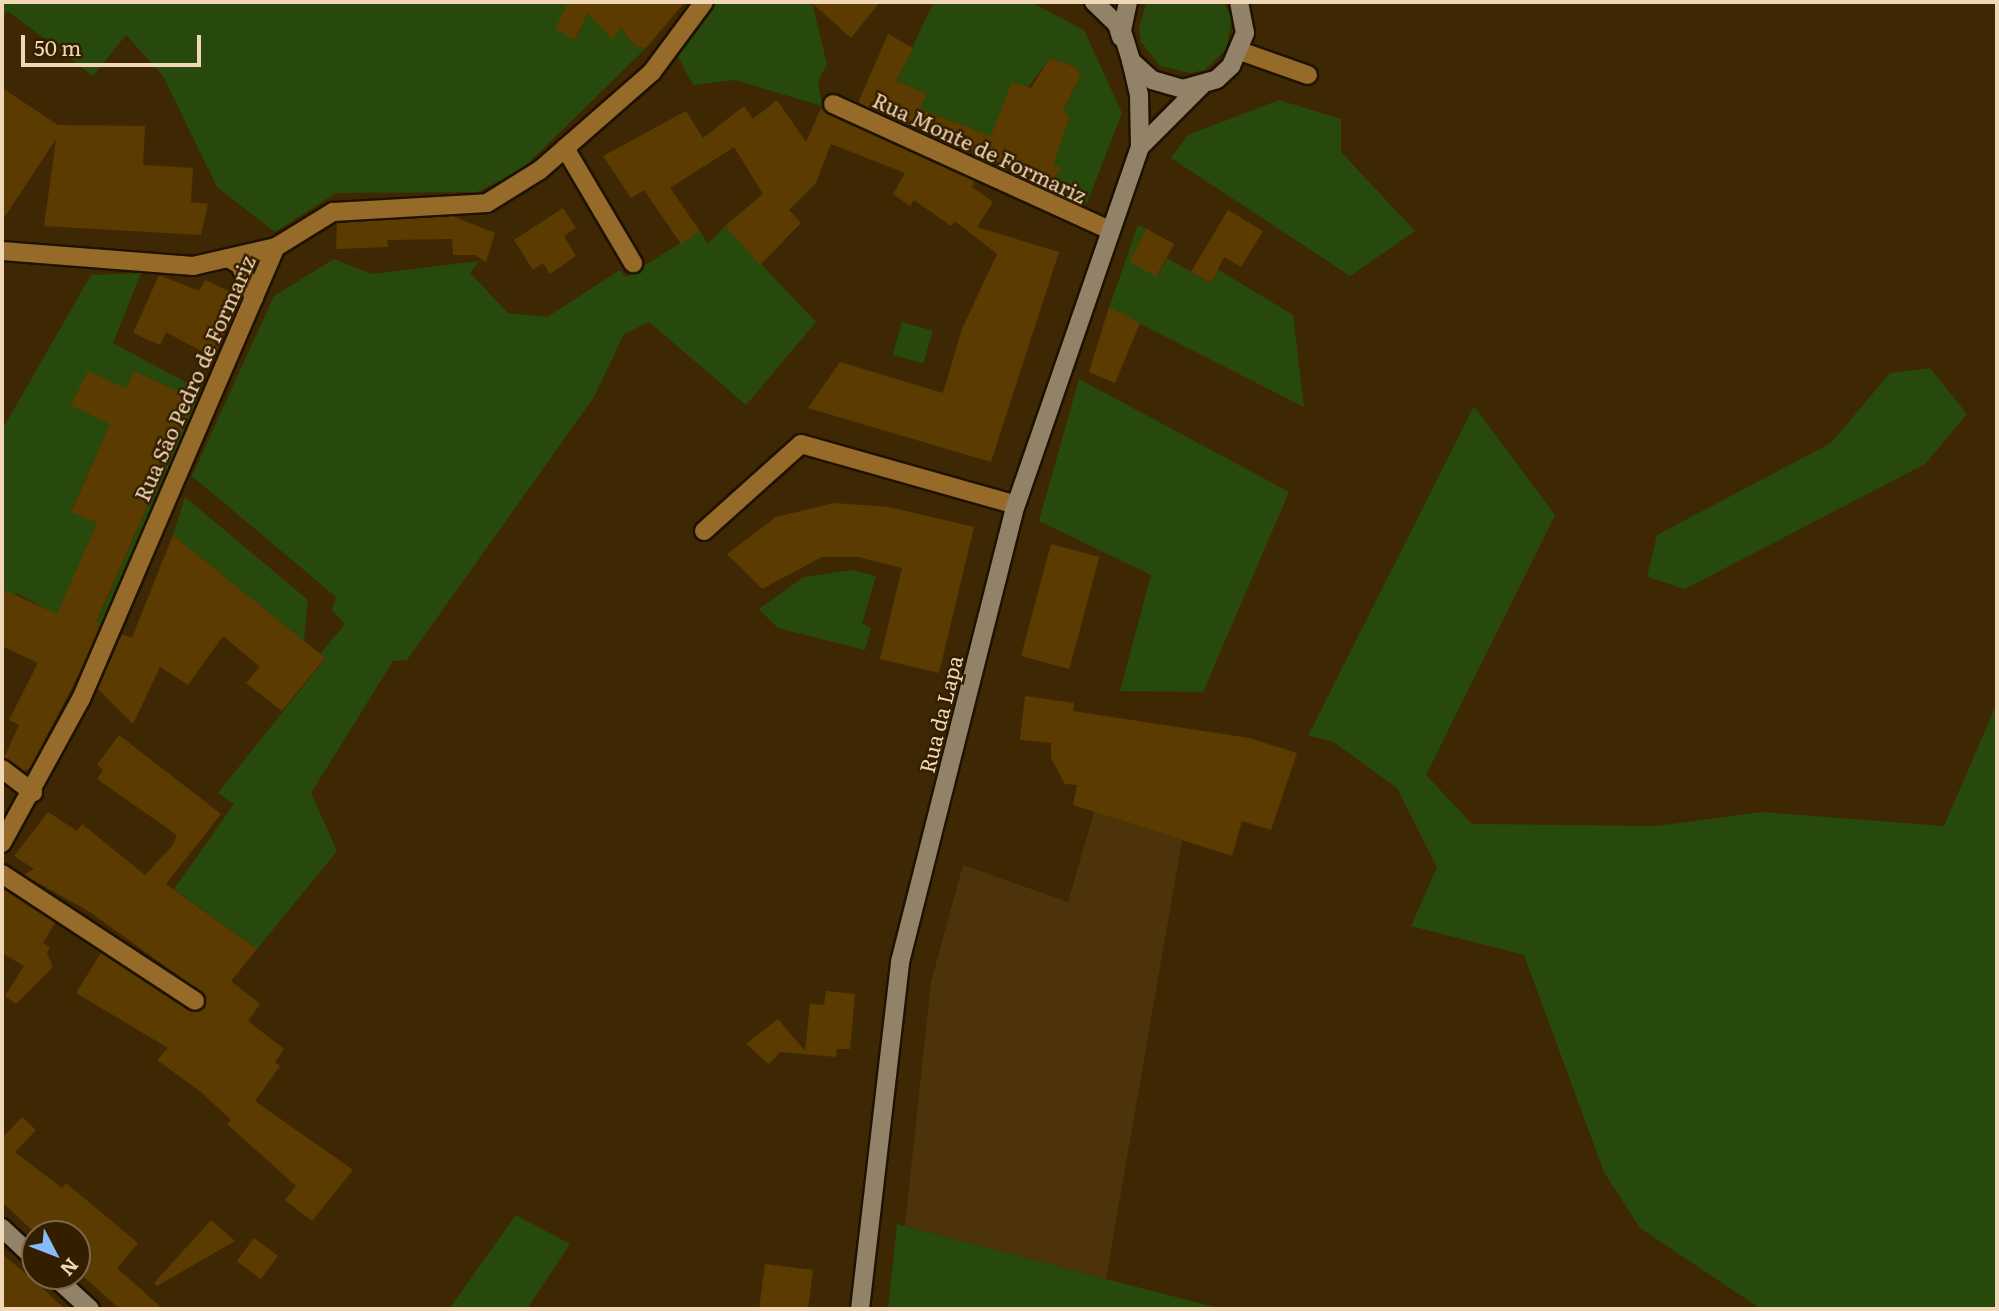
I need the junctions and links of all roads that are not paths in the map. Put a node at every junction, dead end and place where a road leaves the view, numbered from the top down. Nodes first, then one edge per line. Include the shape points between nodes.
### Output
1 (704, 2) edge
2 (1094, 2) edge
3 (1128, 2) edge
4 (1239, 2) edge
5 (1240, 51) junction
6 (1128, 54) junction
7 (1308, 75) dead end
8 (1201, 86) junction
9 (833, 104) dead end
10 (1140, 147) junction
11 (565, 148) junction
12 (1109, 230) junction
13 (276, 247) junction
14 (2, 251) edge
15 (228, 258) junction
16 (633, 263) dead end
17 (254, 298) junction
18 (1016, 505) junction
19 (704, 531) dead end
20 (2, 769) edge
21 (33, 792) junction
22 (2, 844) edge
23 (2, 874) edge
24 (195, 1001) dead end
25 (2, 1228) edge
26 (21, 1246) edge
27 (69, 1290) edge
28 (90, 1309) edge
29 (860, 1309) edge

1 - 11 street, Rua São Pedro de Formariz via 652,72
2 - 6 main road via 1117,24
3 - 6 main road
4 - 5 main road via 1245,33
5 - 7 street
5 - 8 main road, Rua da Lapa via 1231,66
6 - 8 main road via 1165,86
6 - 10 main road, Rua da Lapa via 1139,95
8 - 10 main road, Rua da Lapa
9 - 12 street, Rua Monte de Formariz
10 - 12 main road, Rua da Lapa
11 - 13 street, Rua São Pedro de Formariz via 487,203 333,212
11 - 16 street
12 - 18 main road, Rua da Lapa
13 - 15 street
13 - 17 street, Rua São Pedro de Formariz
14 - 15 street via 193,266
15 - 17 street via 240,265
17 - 21 street, Rua São Pedro de Formariz via 81,699
18 - 19 street via 802,444
18 - 29 main road, Rua da Lapa via 900,962
20 - 21 street
21 - 22 street, Rua São Pedro de Formariz
23 - 24 street
25 - 26 main road
27 - 28 main road

